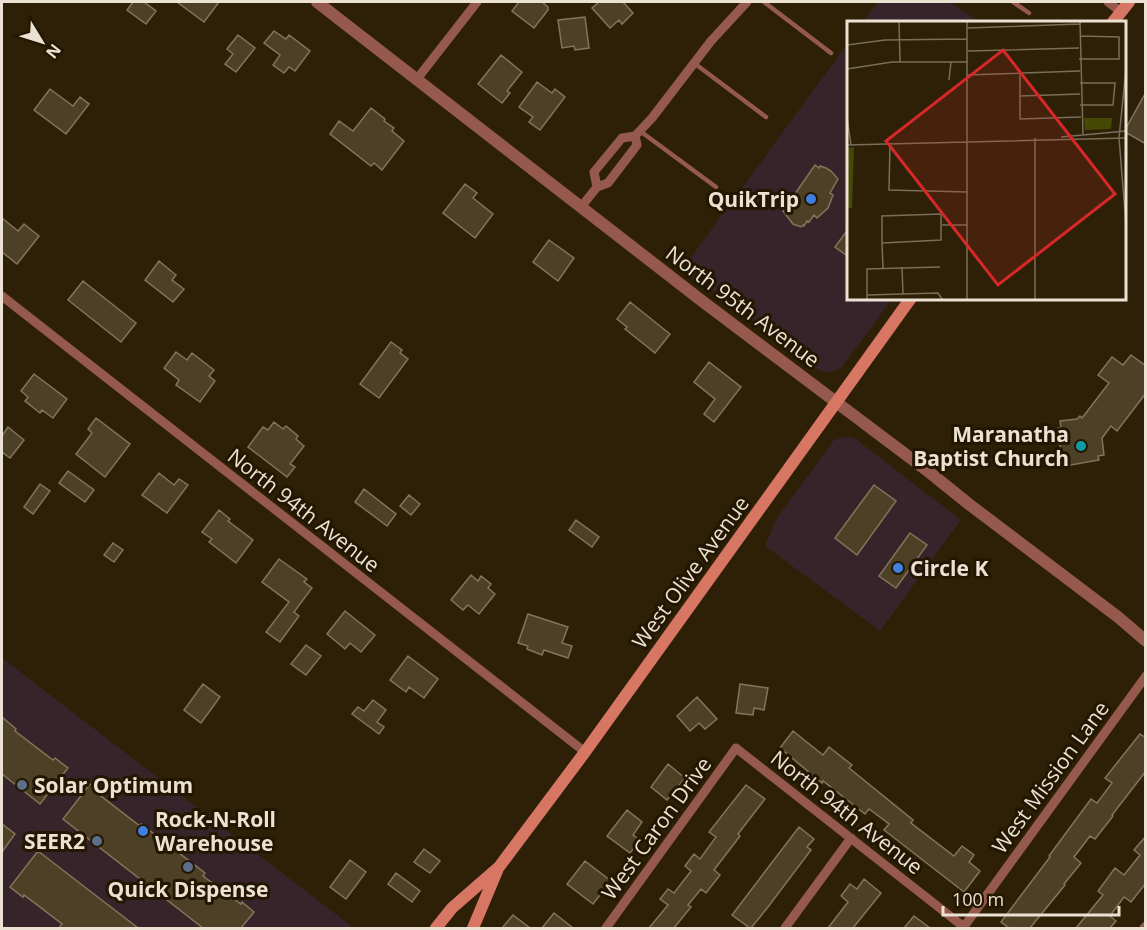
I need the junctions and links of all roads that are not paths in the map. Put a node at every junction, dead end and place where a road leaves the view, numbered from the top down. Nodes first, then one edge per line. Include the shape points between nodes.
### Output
1 (317, 2) edge
2 (477, 2) edge
3 (747, 2) edge
4 (764, 2) edge
5 (1013, 2) edge
6 (1108, 2) edge
7 (1125, 7) edge
8 (1029, 13) dead end
9 (1114, 21) edge
10 (831, 53) dead end
11 (694, 63) junction
12 (417, 79) junction
13 (766, 117) dead end
14 (638, 134) junction
15 (597, 187) junction
16 (716, 187) dead end
17 (581, 207) junction
18 (2, 296) edge
19 (910, 300) edge
20 (837, 402) junction
21 (1146, 641) edge
22 (1146, 676) edge
23 (736, 748) joint
24 (585, 752) junction
25 (851, 838) junction
26 (499, 867) junction
27 (436, 928) edge
28 (473, 928) edge
29 (606, 928) edge
30 (785, 928) edge
31 (963, 928) edge

1 - 12 street, North 95th Avenue
2 - 12 street
3 - 11 street
4 - 10 lane
5 - 8 lane
6 - 7 street
7 - 9 main road
11 - 13 lane
11 - 14 street
12 - 17 street, North 95th Avenue
14 - 15 street via 637,145 608,183
14 - 15 street via 622,138 594,172
14 - 16 lane
15 - 17 street
17 - 20 street, North 95th Avenue
18 - 24 street, North 94th Avenue
19 - 20 main road, West Olive Avenue
20 - 21 street, North 95th Avenue
20 - 24 main road, West Olive Avenue
22 - 31 street, West Mission Lane
23 - 25 street, North 94th Avenue
23 - 29 street, West Caron Drive
24 - 26 main road, West Olive Avenue
25 - 30 street
25 - 31 street, North 94th Avenue
26 - 27 main road, West Olive Avenue via 452,908
26 - 28 main road, West Olive Avenue

